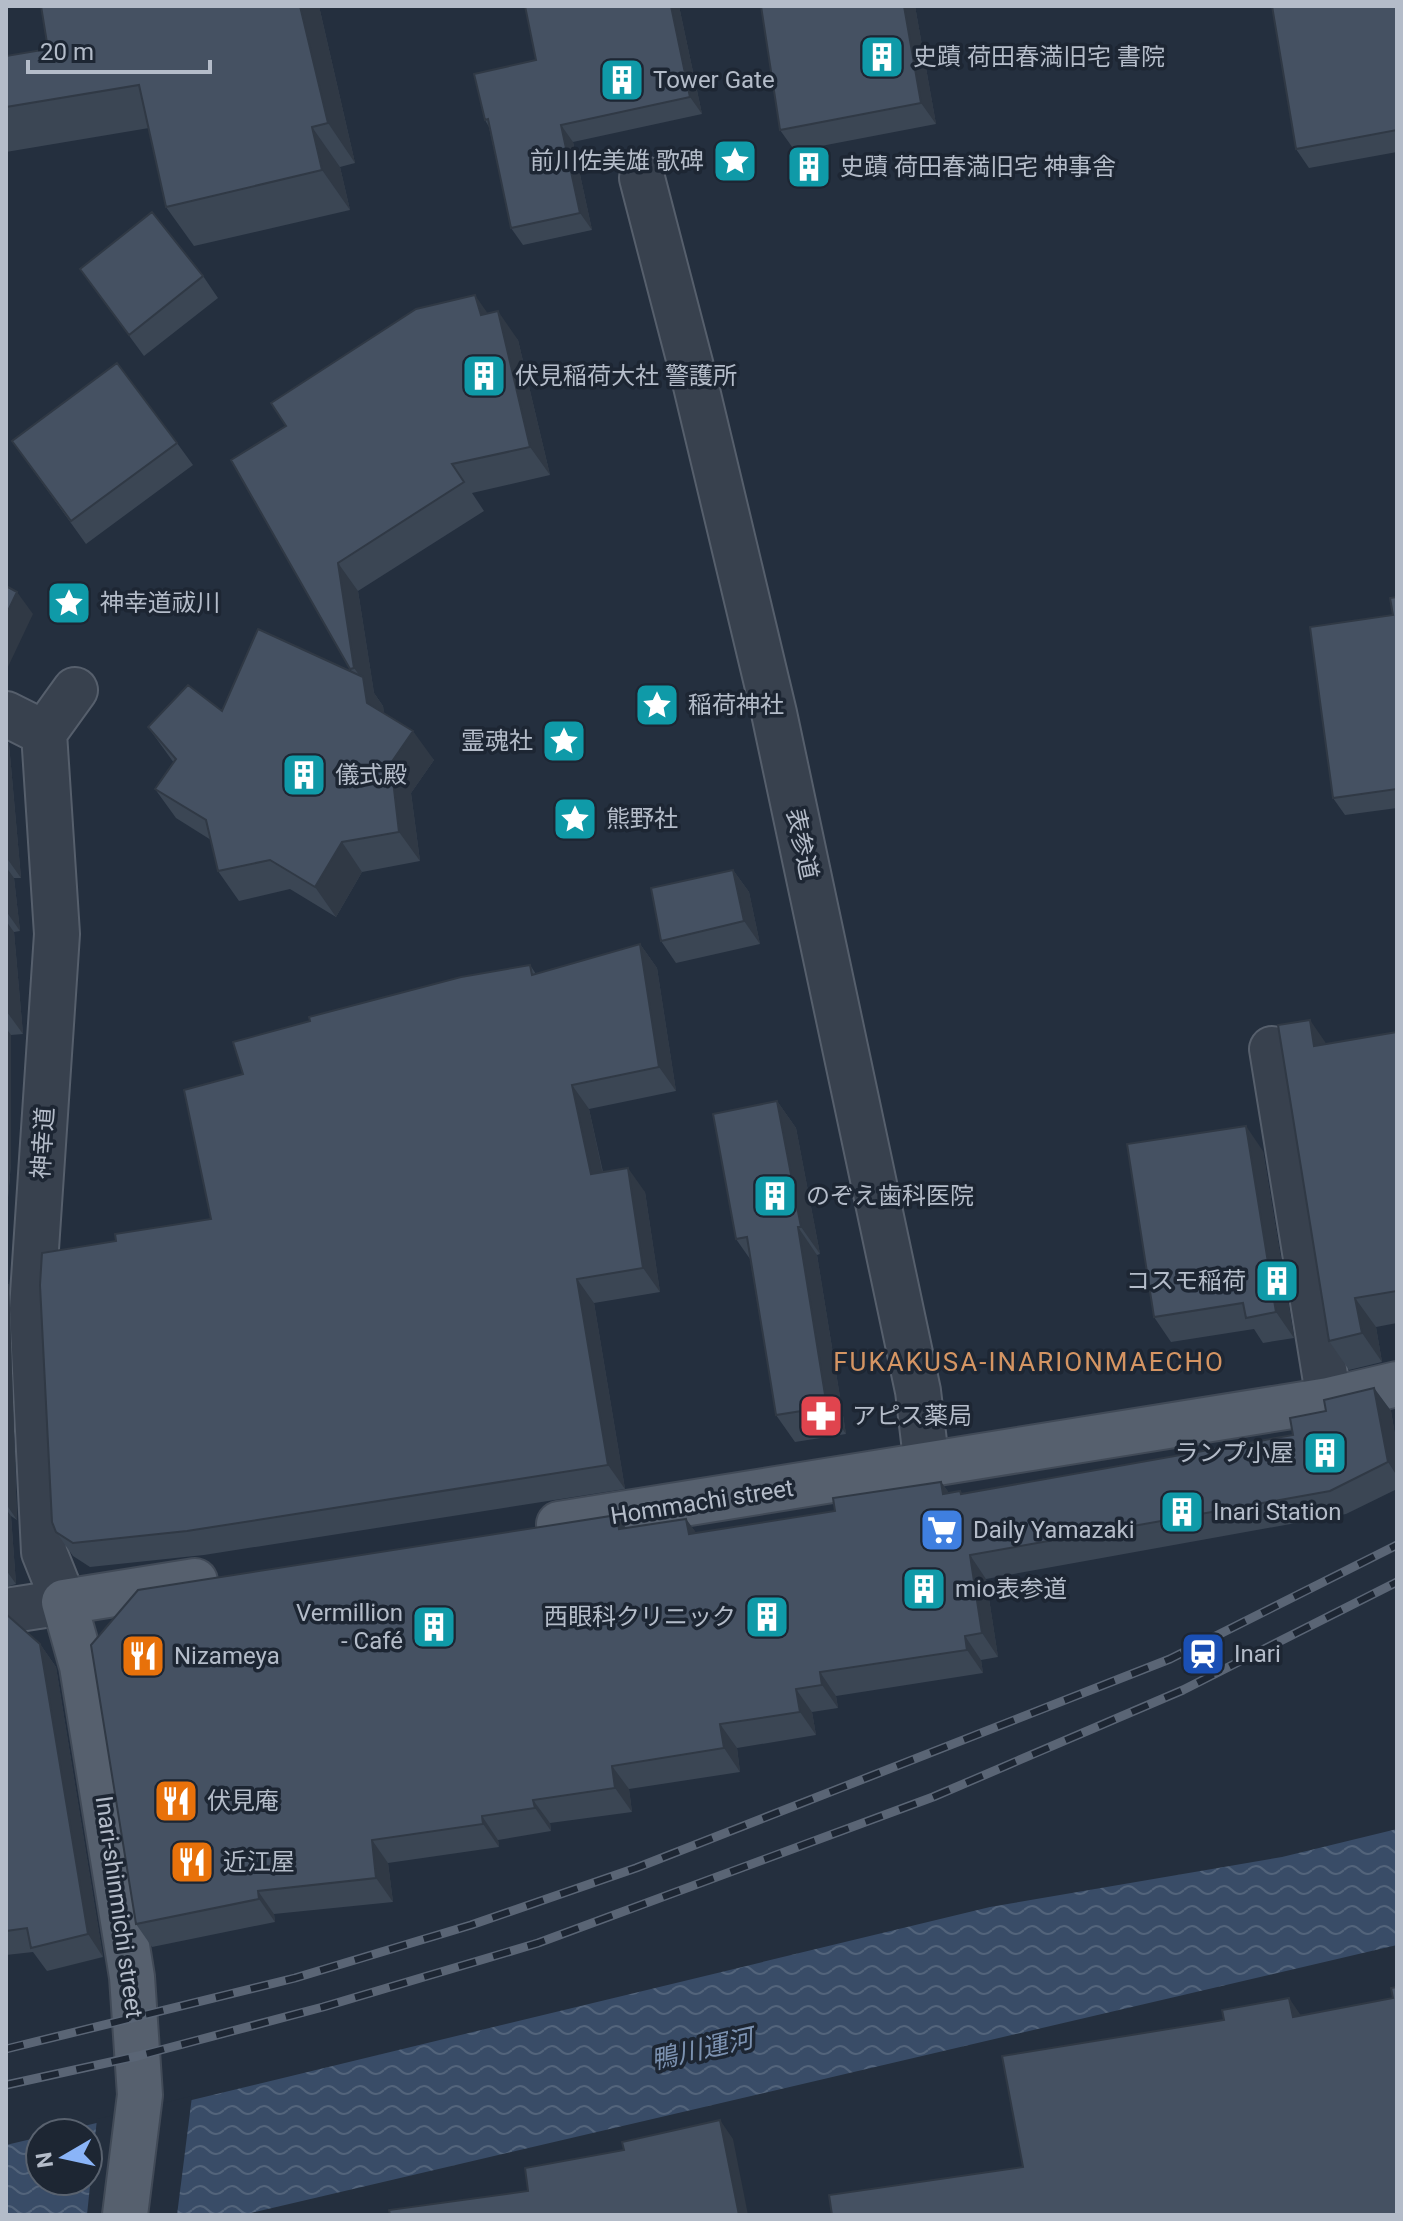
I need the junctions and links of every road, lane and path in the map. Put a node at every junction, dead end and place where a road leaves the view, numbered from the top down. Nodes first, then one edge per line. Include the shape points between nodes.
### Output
1 (642, 178) dead end
2 (75, 690) dead end
3 (25, 724) edge
4 (1272, 1049) dead end
5 (1397, 1384) edge
6 (1329, 1400) junction
7 (927, 1467) junction
8 (519, 1531) edge
9 (237, 1575) edge
10 (64, 1602) junction
11 (6, 1611) edge
12 (125, 2215) edge

1 - 7 street, 表参道 via 777,729 918,1391
2 - 3 street, 神幸道
3 - 10 street, 神幸道 via 57,934 32,1309 44,1552
4 - 6 street
5 - 6 main road, Hommachi street
6 - 7 main road, Hommachi street
7 - 8 main road, Hommachi street
9 - 10 main road
10 - 11 street
10 - 12 main road, Inari-shinmichi street via 82,1666 132,1977 140,2095

